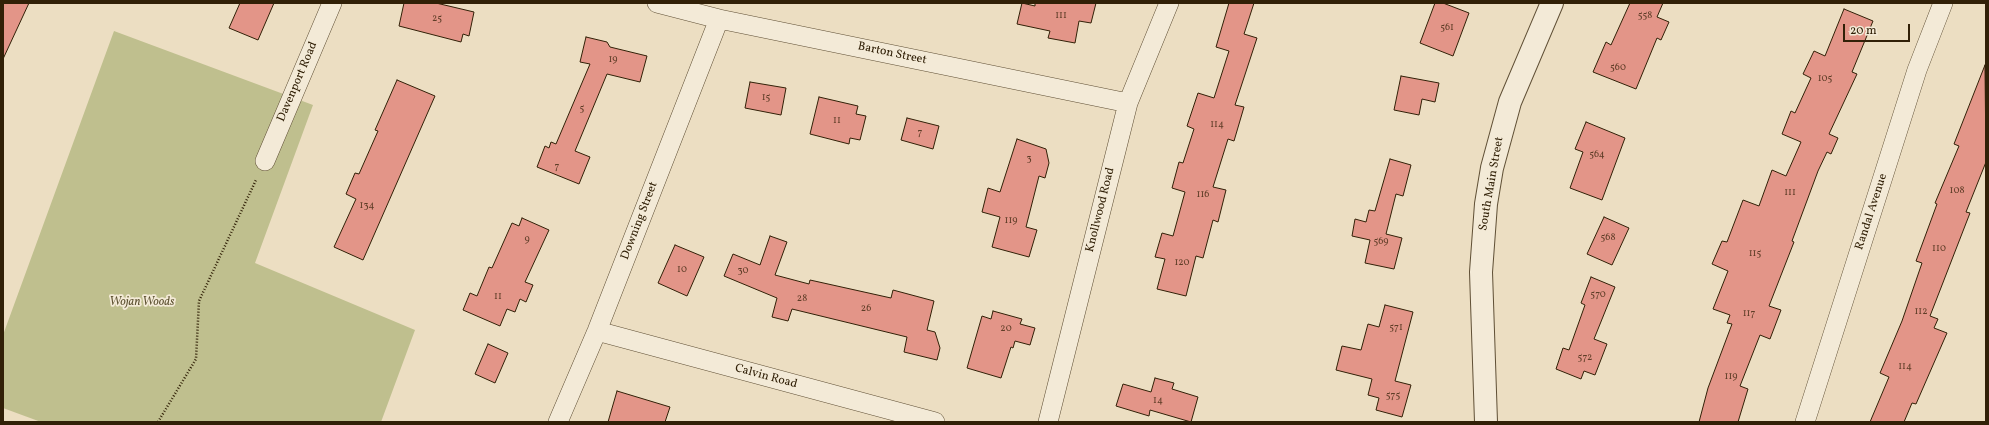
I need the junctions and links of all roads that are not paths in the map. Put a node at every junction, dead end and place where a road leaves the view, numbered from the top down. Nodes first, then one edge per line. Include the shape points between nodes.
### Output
1 (332, 3) edge
2 (657, 3) edge
3 (1169, 3) edge
4 (1552, 3) edge
5 (1943, 3) edge
6 (719, 19) junction
7 (1128, 103) junction
8 (265, 161) road end
9 (597, 331) junction
10 (558, 422) edge
11 (934, 422) edge
12 (1048, 422) edge
13 (1486, 422) edge
14 (1805, 422) edge

1 - 8 street, Davenport Road
2 - 6 street, Barton Street
3 - 7 street, Knollwood Road
4 - 13 street, South Main Street via 1510,102 1494,161 1486,204 1481,272
5 - 14 street, Randal Avenue via 1917,70
6 - 7 street, Barton Street
6 - 9 street, Downing Street
7 - 12 street, Knollwood Road
9 - 10 street, Downing Street
9 - 11 street, Calvin Road

